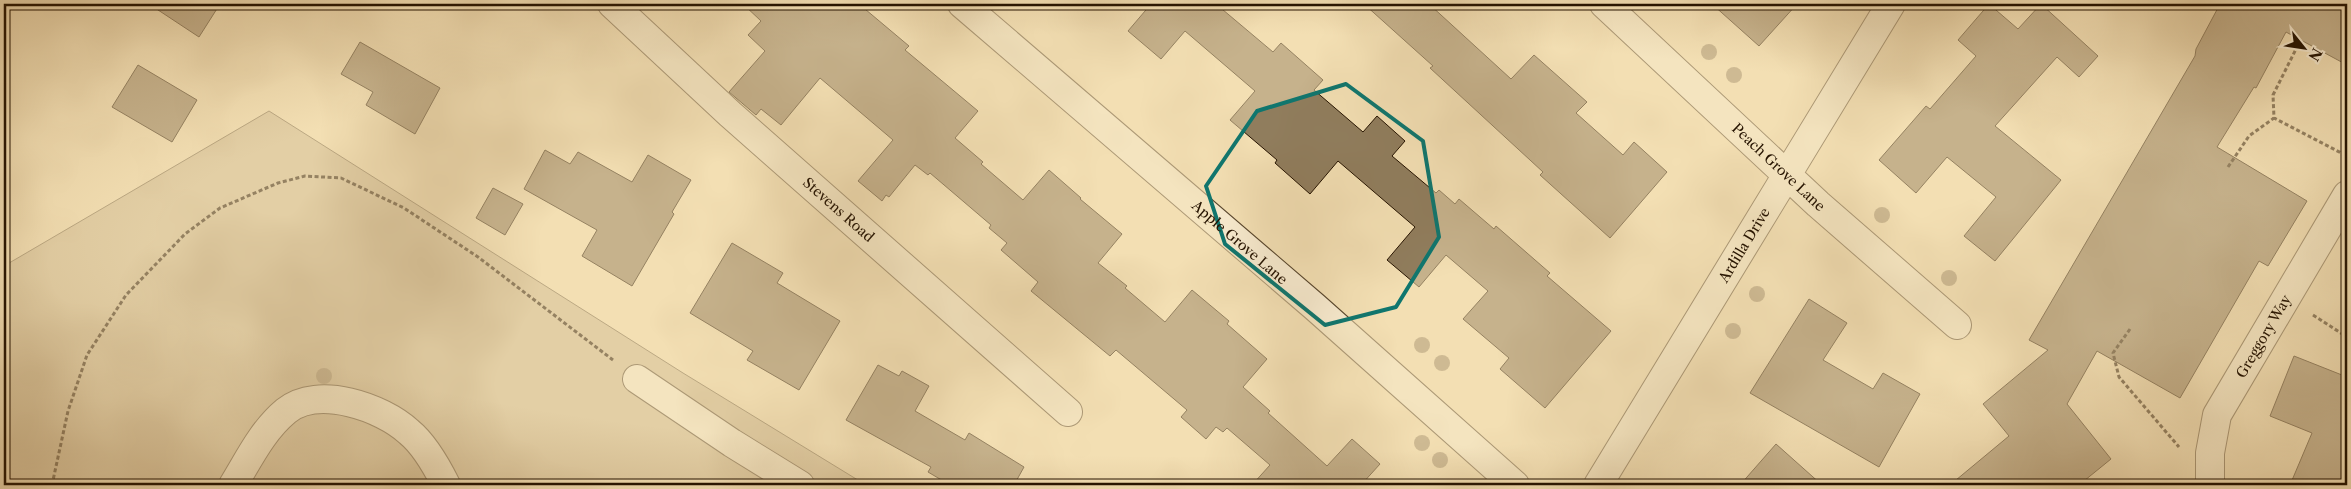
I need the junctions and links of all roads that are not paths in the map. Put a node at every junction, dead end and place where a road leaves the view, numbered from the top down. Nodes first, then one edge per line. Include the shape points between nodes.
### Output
1 (612, 4) edge
2 (962, 4) edge
3 (1604, 4) edge
4 (1891, 4) edge
5 (1787, 173) junction
6 (2347, 195) edge
7 (1957, 325) dead end
8 (637, 379) road end
9 (1068, 412) dead end
10 (233, 485) edge
11 (446, 485) edge
12 (800, 485) edge
13 (1515, 485) edge
14 (1598, 485) edge
15 (2210, 485) edge

1 - 9 street, Stevens Road via 730,114
2 - 13 street, Apple Grove Lane via 1315,307
3 - 5 street, Peach Grove Lane
4 - 5 street, Ardilla Drive
5 - 7 street, Peach Grove Lane
5 - 14 street, Ardilla Drive
6 - 15 street, Greggory Way via 2217,416 2210,453
8 - 12 street
10 - 11 street via 268,429 287,410 304,401 325,399 348,401 391,420 409,432

